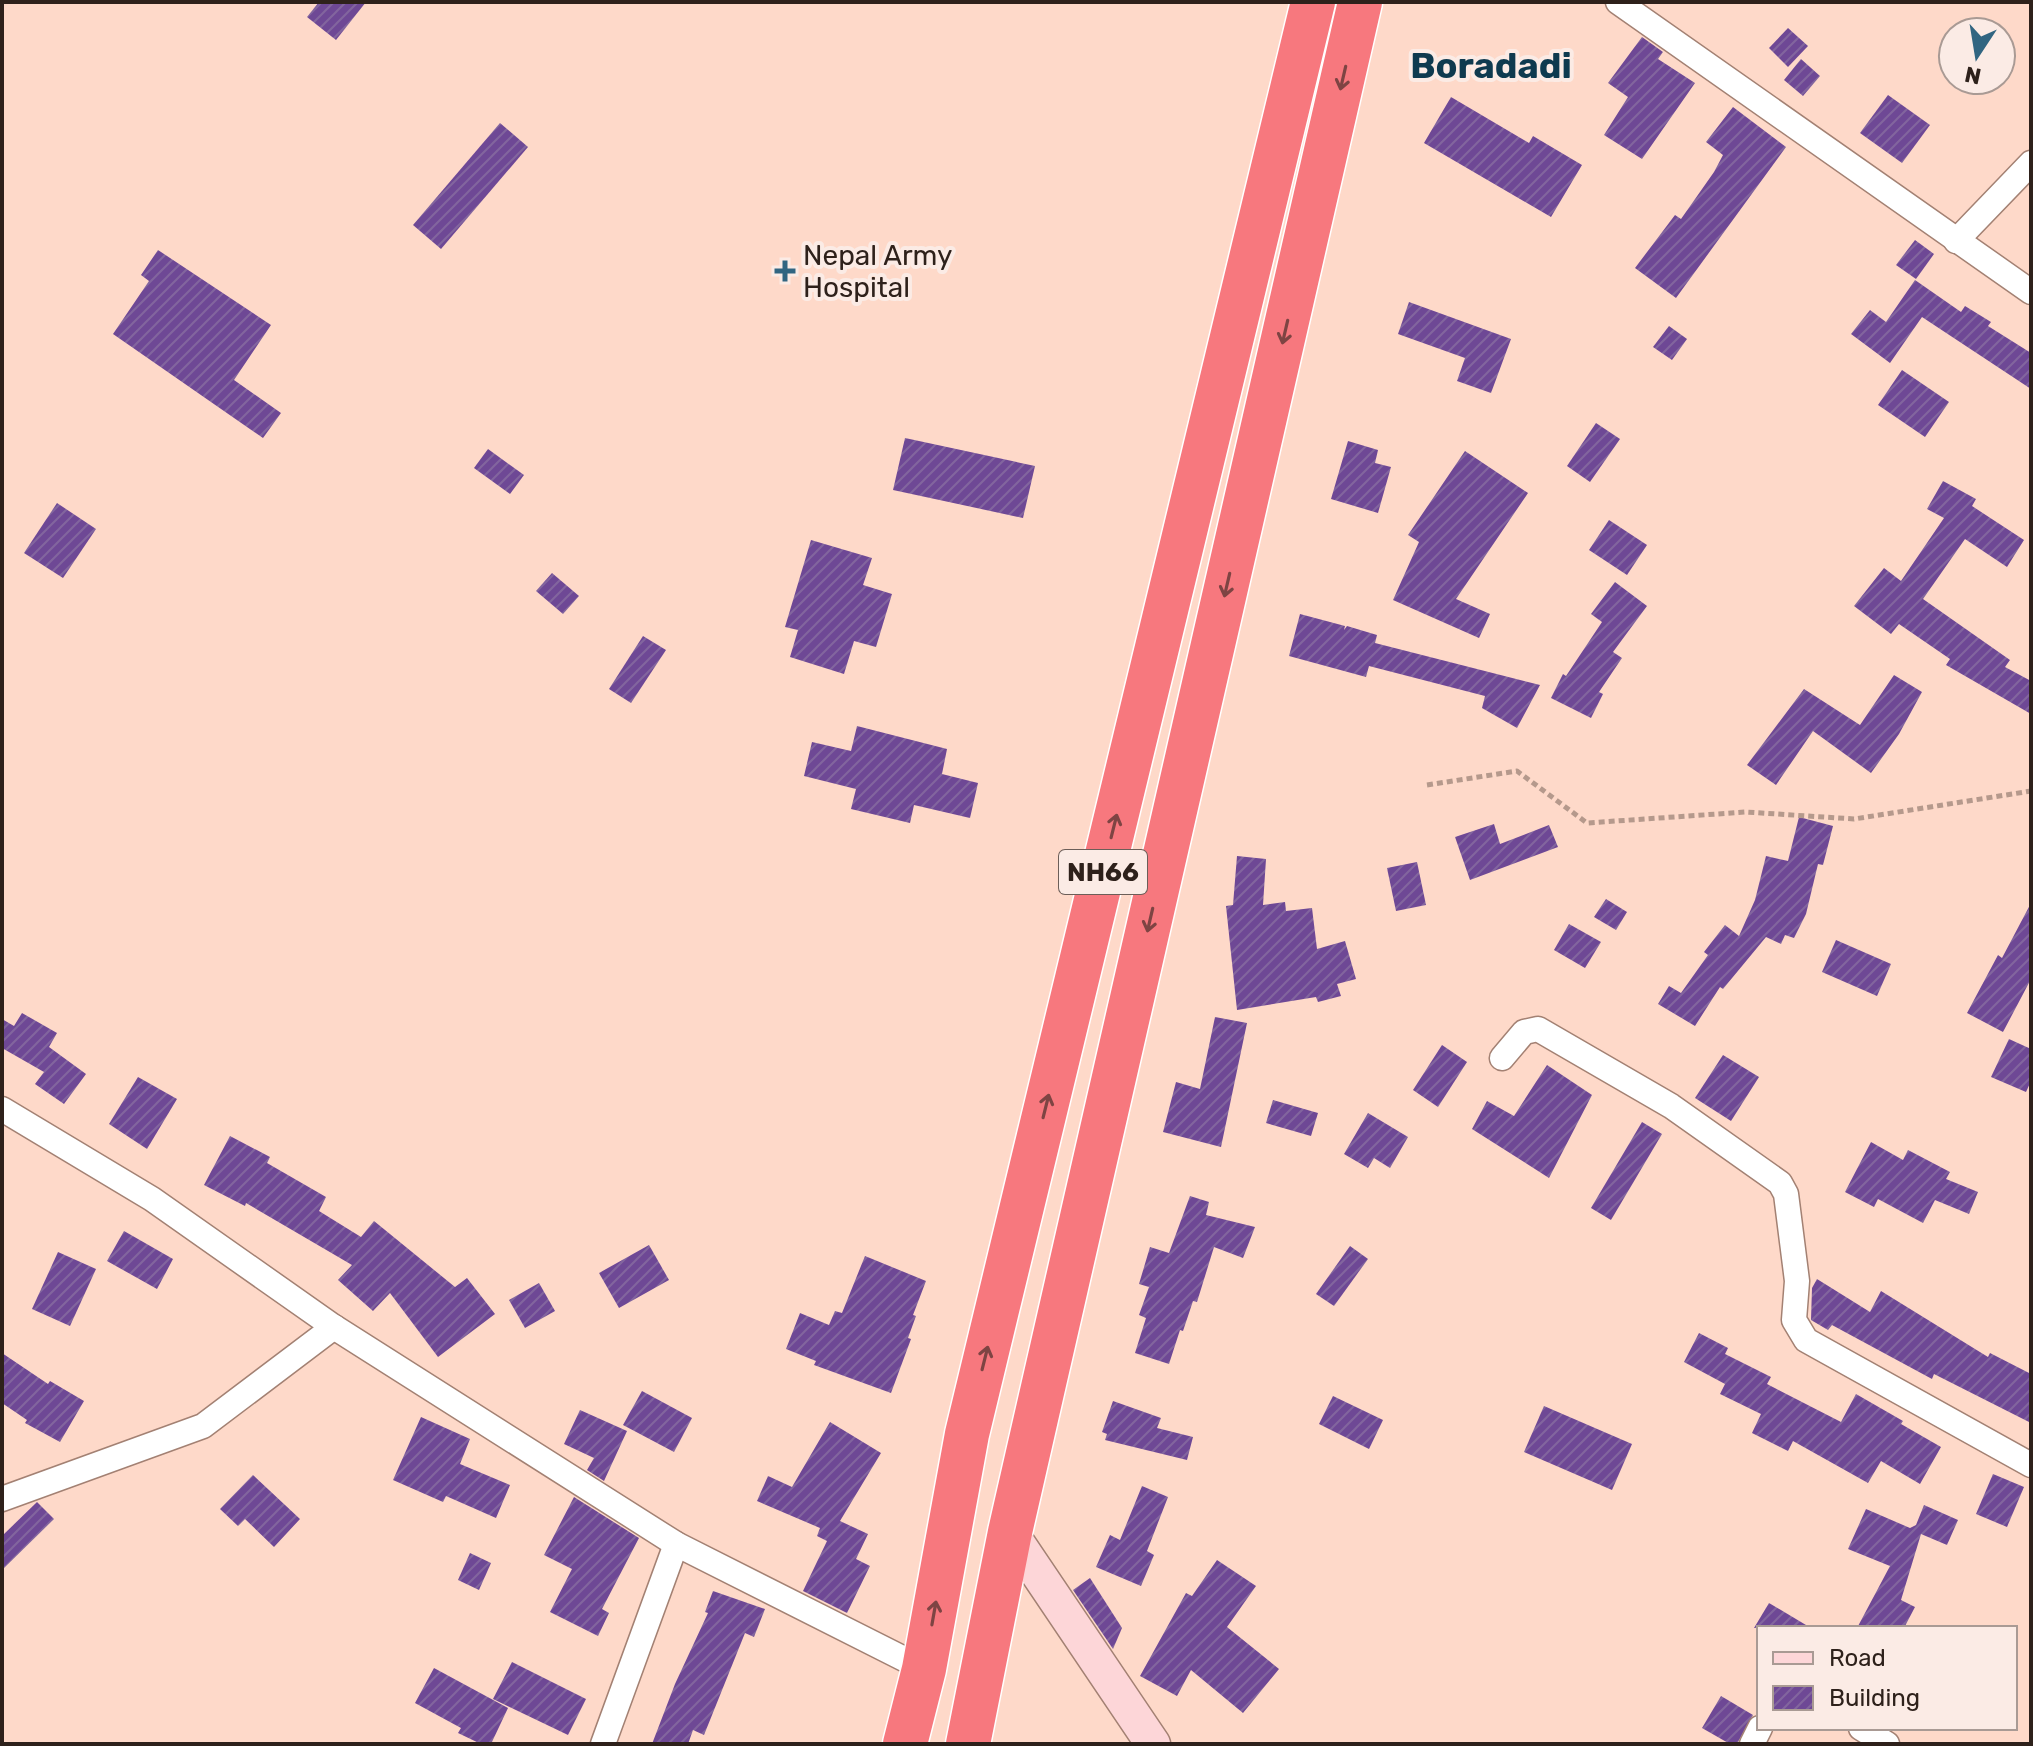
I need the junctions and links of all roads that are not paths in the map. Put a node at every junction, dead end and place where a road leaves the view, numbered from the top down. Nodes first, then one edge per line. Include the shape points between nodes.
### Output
1 (1313, 2) edge
2 (1360, 2) edge
3 (1618, 2) edge
4 (2031, 163) edge
5 (1956, 241) junction
6 (2031, 292) edge
7 (1502, 1058) dead end
8 (2, 1109) edge
9 (334, 1327) junction
10 (2031, 1465) edge
11 (2, 1499) edge
12 (1010, 1532) junction
13 (676, 1544) junction
14 (924, 1669) junction
15 (1864, 1730) edge
16 (603, 1744) edge
17 (905, 1744) edge
18 (968, 1744) edge
19 (1153, 1744) edge
20 (1887, 1744) edge

14 -> 1 highway, NH66 via 967,1434
2 -> 12 highway, NH66
3 - 5 street
4 - 5 street
5 - 6 street
7 - 10 street via 1524,1032 1538,1029 1671,1106 1780,1183 1786,1194 1797,1281 1794,1320 1806,1340
8 - 9 street via 152,1199
9 - 11 street via 203,1426
9 - 13 street
12 - 18 highway, NH66
12 - 19 main road
13 - 14 street
13 - 16 street
14 - 17 highway, NH66
15 - 20 street

